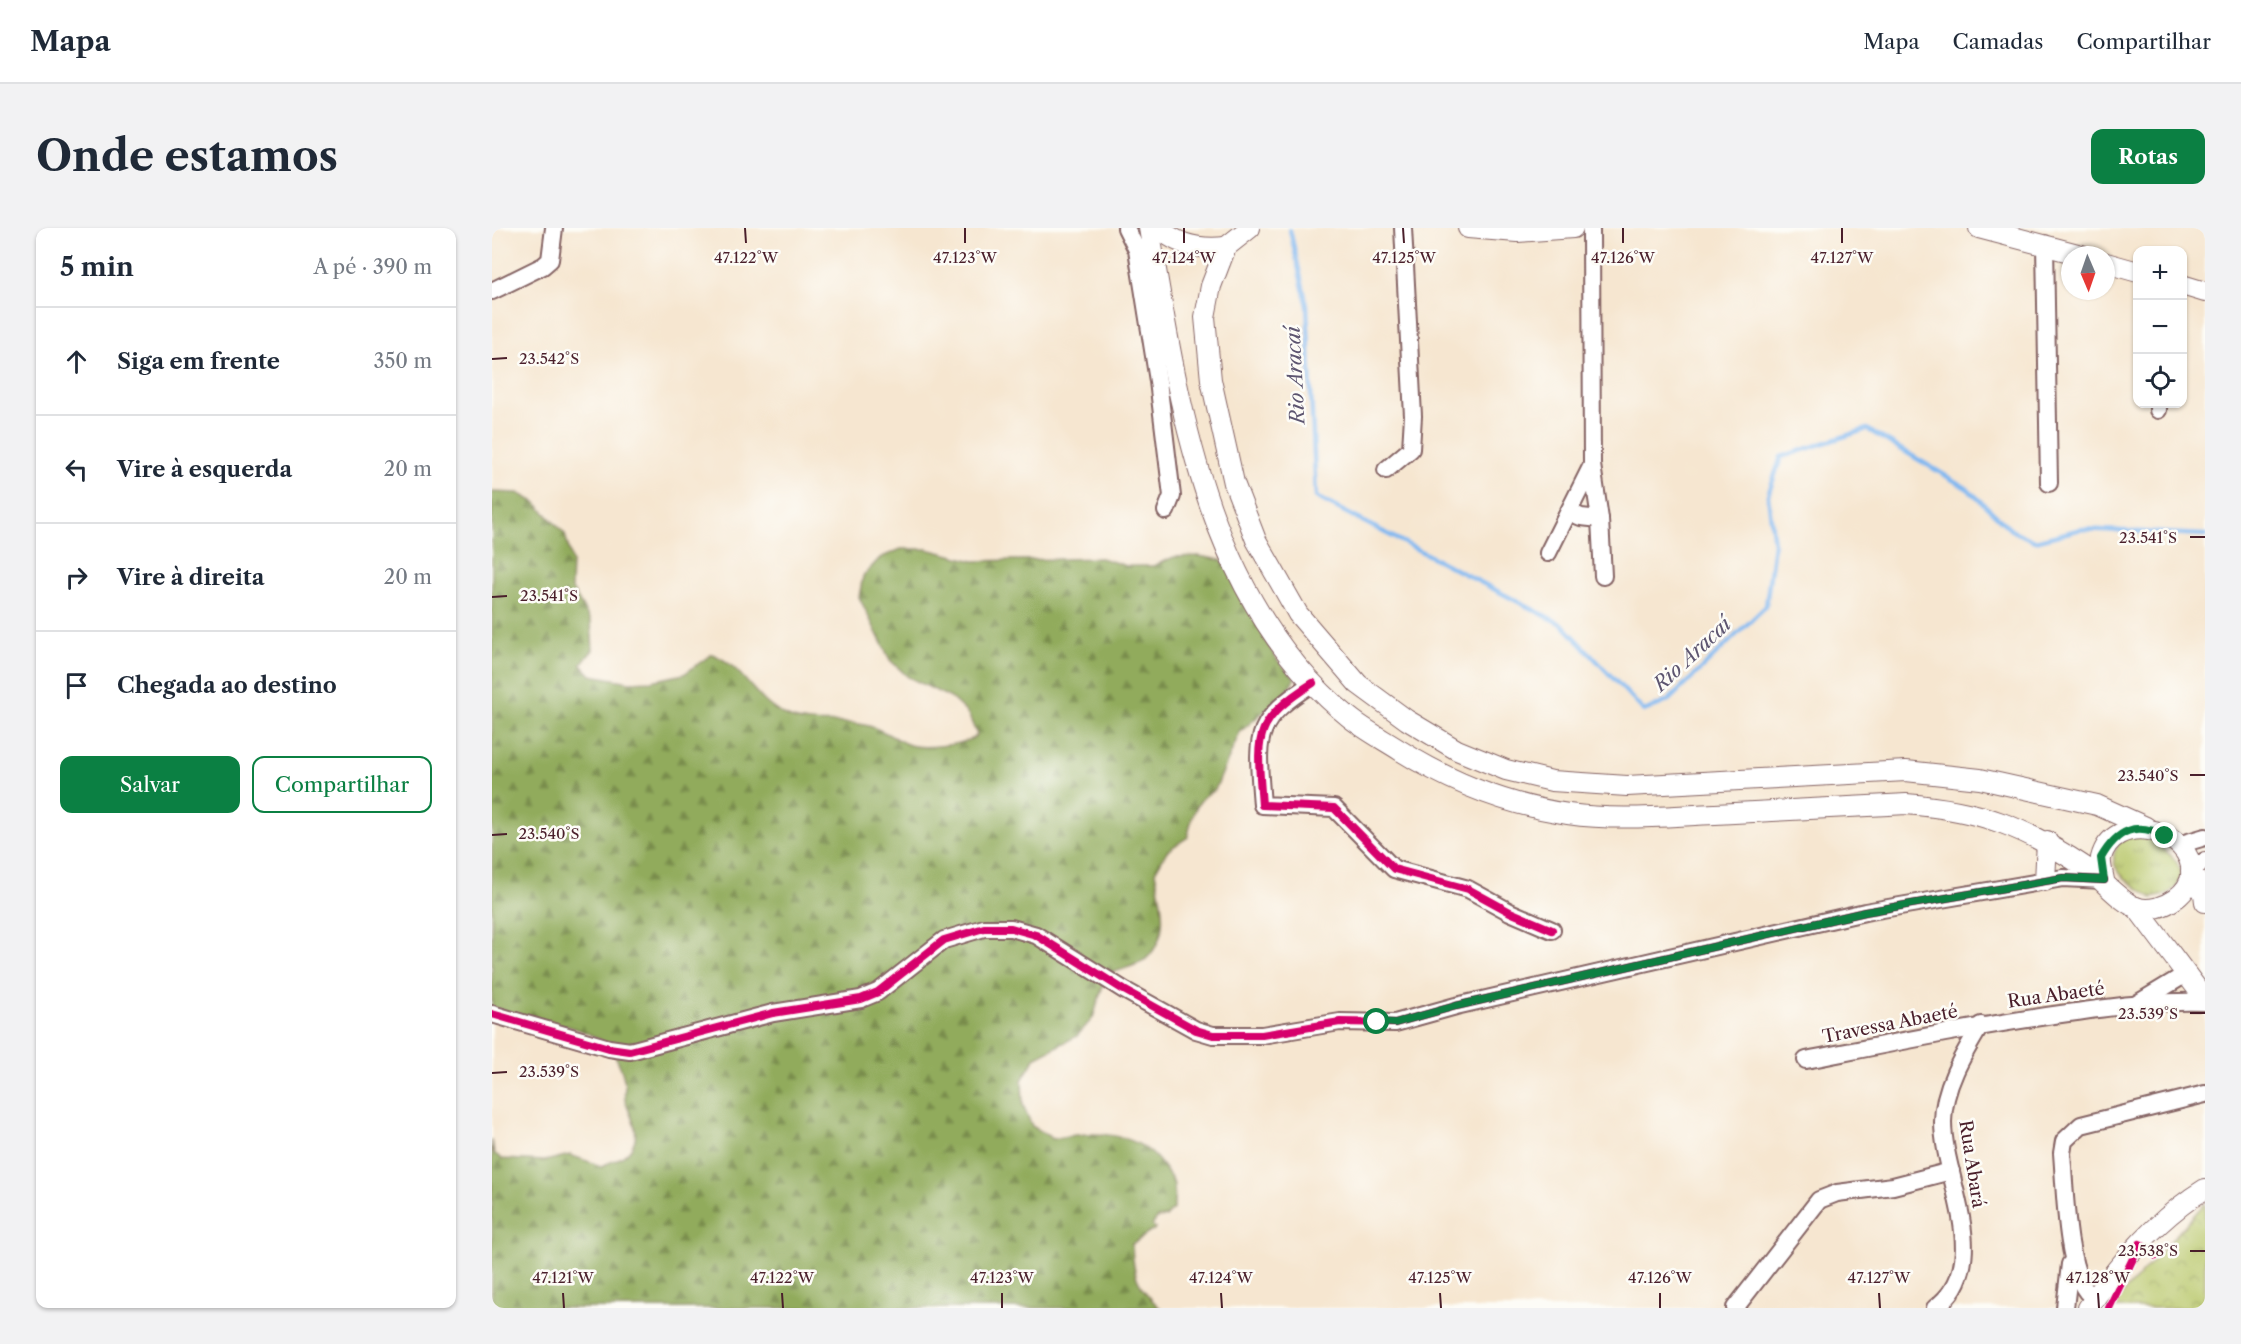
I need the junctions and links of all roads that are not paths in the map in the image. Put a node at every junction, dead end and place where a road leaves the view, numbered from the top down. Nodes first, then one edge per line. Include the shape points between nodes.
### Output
1 (554, 228) edge
2 (1126, 228) edge
3 (1149, 228) edge
4 (1159, 228) edge
5 (1250, 228) edge
6 (1403, 228) edge
7 (1468, 228) edge
8 (1573, 228) edge
9 (1591, 228) edge
10 (1979, 228) edge
11 (2045, 244) junction
12 (1226, 247) junction
13 (2061, 249) edge
14 (2115, 266) edge
15 (2133, 271) edge
16 (2187, 287) edge
17 (492, 291) edge
18 (2205, 292) edge
19 (1592, 465) junction
20 (1386, 470) dead end
21 (2049, 483) dead end
22 (1166, 511) dead end
23 (1569, 512) junction
24 (1600, 519) junction
25 (1548, 553) dead end
26 (1603, 576) dead end
27 (1313, 683) junction
28 (2152, 829) junction
29 (2205, 837) edge
30 (2047, 842) junction
31 (2178, 845) junction
32 (2196, 867) edge
33 (2104, 880) junction
34 (2045, 881) junction
35 (2205, 902) edge
36 (2136, 907) junction
37 (1552, 930) dead end
38 (2186, 974) junction
39 (2205, 1001) edge
40 (2135, 1004) junction
41 (492, 1014) edge
42 (1981, 1025) junction
43 (1806, 1060) dead end
44 (2205, 1094) edge
45 (1951, 1171) junction
46 (2205, 1189) edge
47 (2072, 1251) junction
48 (2093, 1301) edge
49 (1735, 1308) edge
50 (1935, 1308) edge
51 (2065, 1308) edge

1 - 17 street via 550,260
2 - 22 street via 1137,250 1158,381 1172,496
3 - 27 main road via 1169,345 1221,540 1266,624
4 - 12 main road via 1192,246
5 - 12 main road
6 - 20 street via 1413,416 1411,449
7 - 8 main road via 1517,232
9 - 19 street
10 - 11 main road
11 - 13 main road
11 - 21 street
12 - 28 main road via 1211,286 1205,317 1211,380 1234,483 1248,521 1298,614 1358,684 1407,720 1456,750 1506,770 1552,782 1626,786 1906,771 1980,779 2097,806
14 - 15 main road
16 - 18 main road
19 - 23 street
19 - 24 street
23 - 24 street
23 - 25 street
24 - 26 street
27 - 30 main road via 1350,718 1444,776 1533,807 1622,819 1906,804 1972,813
27 - 37 street via 1284,702 1265,722 1259,755 1262,805 1334,808 1394,868 1468,889
28 - 31 main road
28 - 33 main road via 2127,830 2111,843 2101,858
29 - 31 street
30 - 33 main road
30 - 34 main road
31 - 32 main road
32 - 35 main road
32 - 36 main road via 2183,893 2175,899 2157,908
33 - 34 street
33 - 36 main road
34 - 41 street via 1865,912 1395,1023 1340,1022 1262,1035 1232,1037 1196,1030 1036,935 1011,928 984,928 944,940 878,992 861,999 773,1013 630,1051
36 - 38 main road
38 - 39 main road
38 - 40 street, Rua Abaeté
39 - 40 street, Rua Abaeté
40 - 42 street, Rua Abaeté
42 - 43 street, Travessa Abaeté
42 - 45 street, Rua Abará via 1959,1061 1943,1121
44 - 47 street via 2081,1125 2064,1141
45 - 49 street via 1819,1200
45 - 50 street, Rua Abará via 1965,1256 1952,1289
46 - 48 main road via 2181,1204 2130,1254
47 - 48 street via 2079,1282
47 - 51 street

